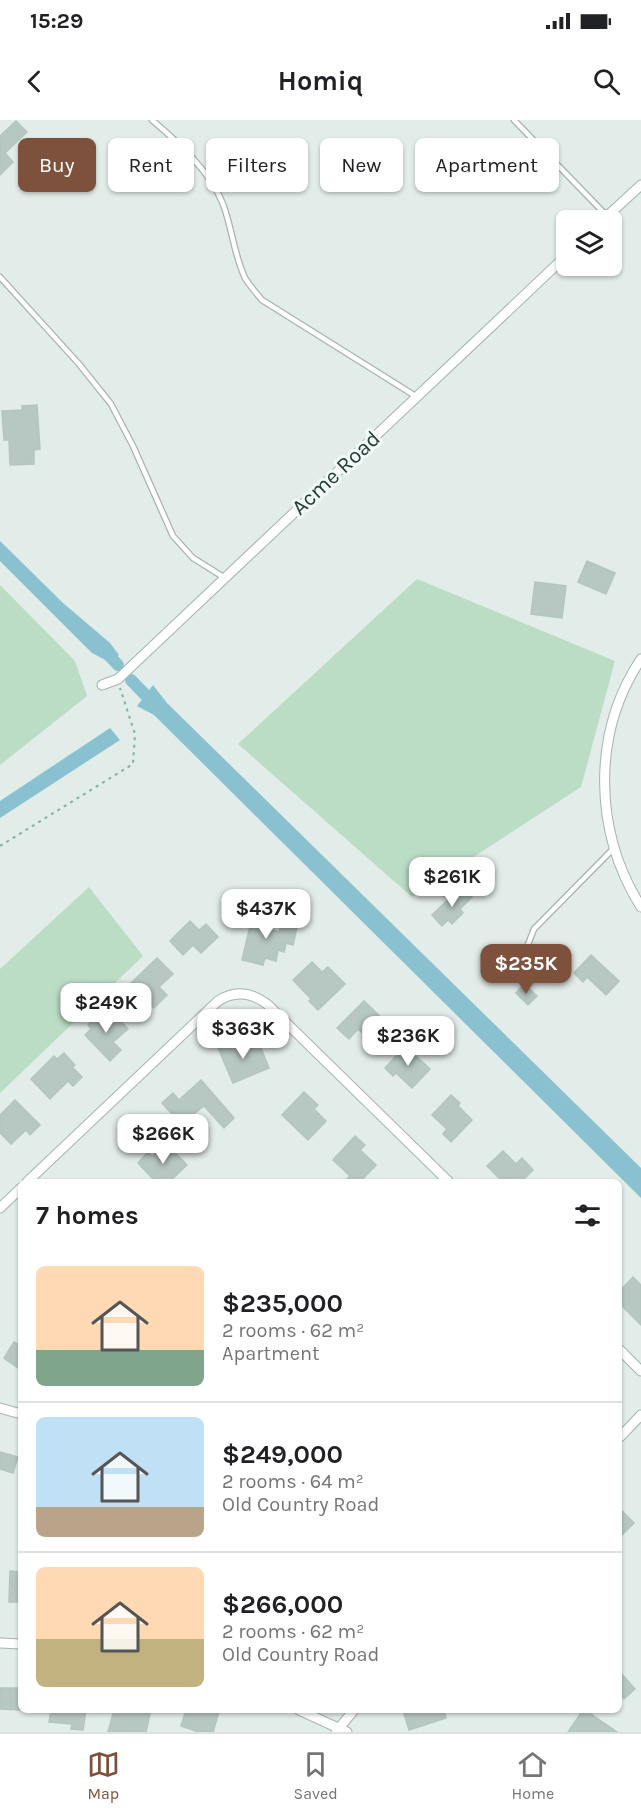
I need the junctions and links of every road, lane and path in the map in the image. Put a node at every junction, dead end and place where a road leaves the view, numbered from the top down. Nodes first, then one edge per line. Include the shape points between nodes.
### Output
1 (152, 120) edge
2 (514, 120) edge
3 (641, 185) edge
4 (597, 210) edge
5 (615, 210) edge
6 (556, 265) edge
7 (0, 277) edge
8 (417, 397) junction
9 (225, 578) junction
10 (641, 659) edge
11 (118, 679) junction
12 (102, 685) dead end
13 (0, 846) edge
14 (614, 848) junction
15 (641, 907) edge
16 (534, 970) dead end
17 (30, 1179) edge
18 (445, 1179) edge
19 (18, 1191) edge
20 (0, 1208) edge
21 (622, 1352) edge
22 (641, 1371) edge
23 (0, 1408) edge
24 (18, 1413) edge
25 (641, 1415) edge
26 (622, 1435) edge
27 (0, 1643) edge
28 (18, 1644) edge
29 (305, 1713) edge
30 (352, 1713) edge
31 (341, 1731) edge

1 - 8 lane via 212,184 222,201 246,278 262,300
2 - 4 lane
3 - 5 street
6 - 8 street, Acme Road
7 - 9 lane via 111,404 172,536 193,558
8 - 9 street, Acme Road
9 - 11 street, Acme Road
10 - 14 street via 614,716 606,752 604,800
11 - 12 street, Acme Road
11 - 13 path via 135,734 133,764
14 - 15 street
14 - 16 lane via 534,929 527,948
17 - 18 street via 218,1001 243,993 267,1004
19 - 20 street
21 - 22 street
23 - 24 street
25 - 26 street
27 - 28 street
29 - 31 street
30 - 31 street

